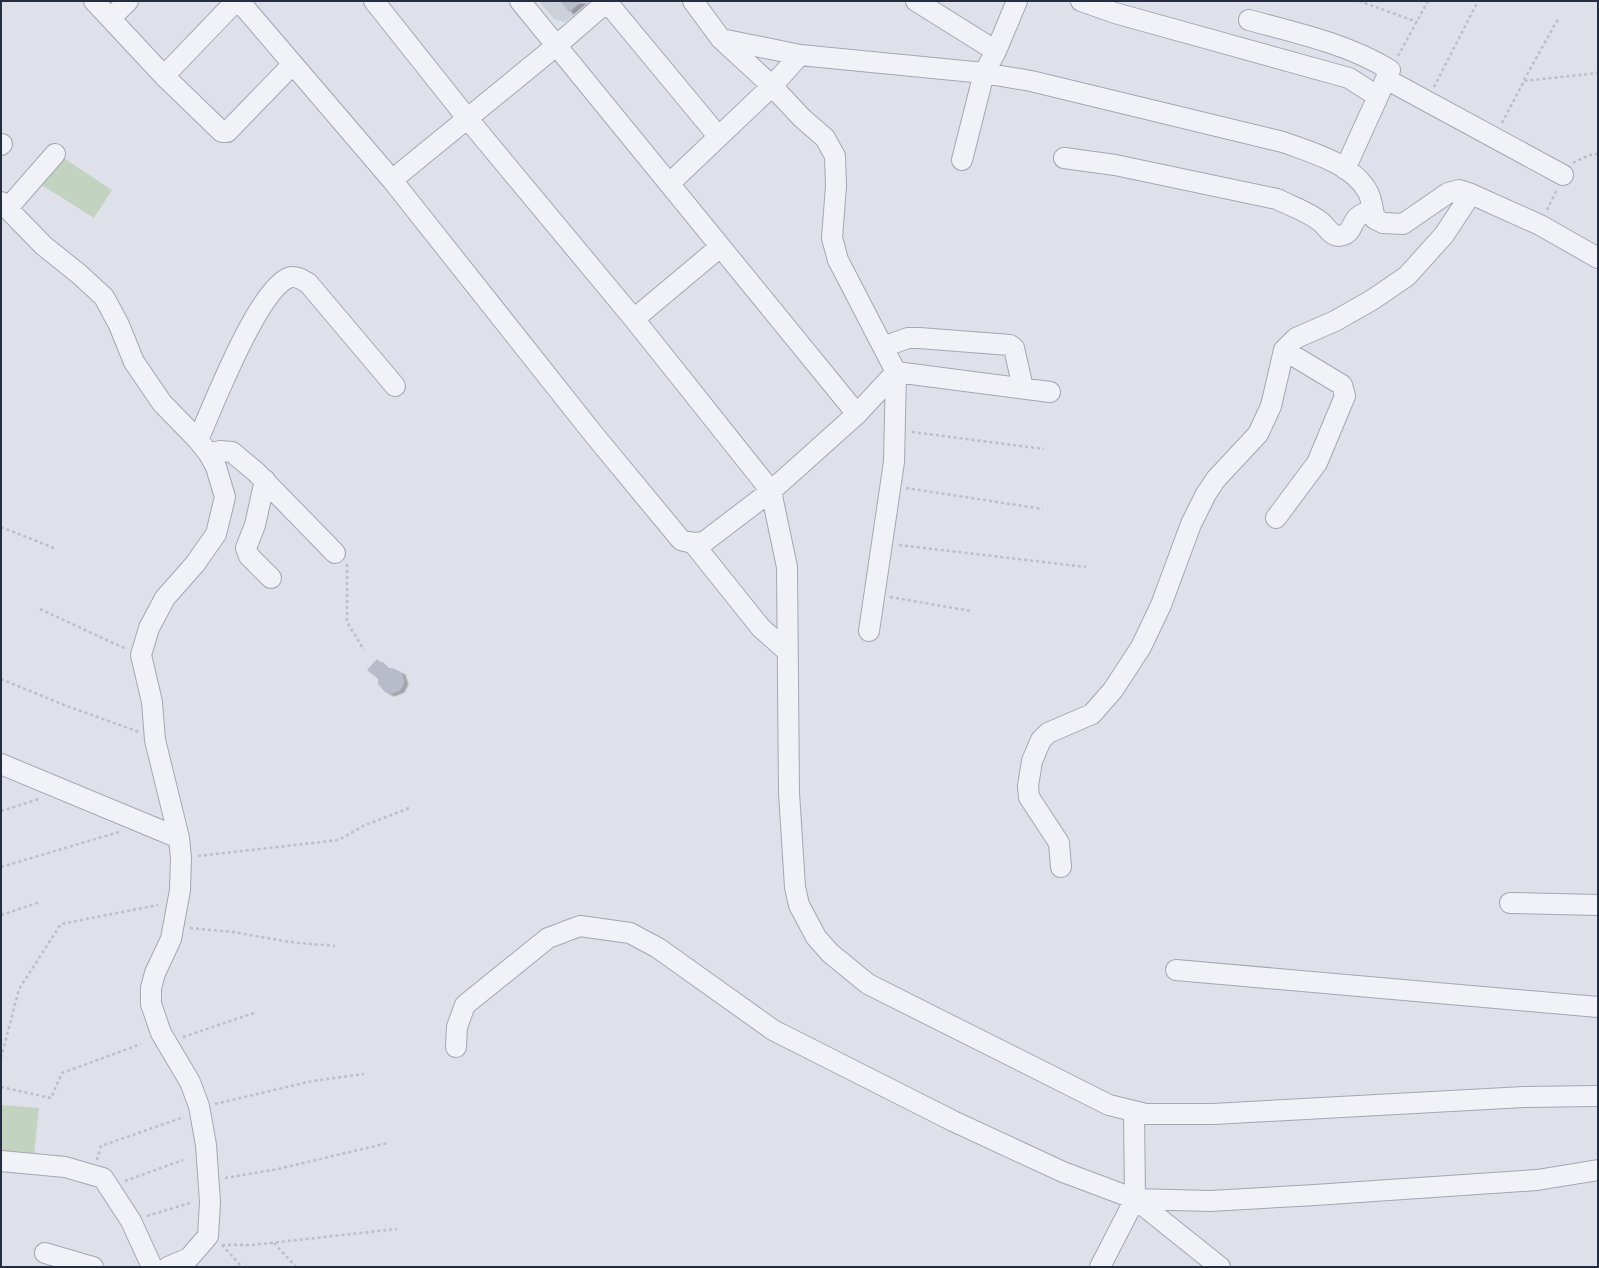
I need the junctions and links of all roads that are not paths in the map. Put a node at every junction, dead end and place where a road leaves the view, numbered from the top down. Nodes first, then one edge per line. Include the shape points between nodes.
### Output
1 (94, 1) edge
2 (128, 1) edge
3 (238, 1) edge
4 (374, 1) edge
5 (520, 1) edge
6 (608, 1) edge
7 (693, 1) edge
8 (916, 1) edge
9 (1017, 1) edge
10 (1081, 1) edge
11 (111, 18) junction
12 (1249, 20) dead end
13 (721, 40) junction
14 (556, 46) junction
15 (996, 51) junction
16 (800, 55) junction
17 (293, 64) junction
18 (984, 73) junction
19 (164, 76) junction
20 (1385, 82) junction
21 (772, 86) junction
22 (467, 118) junction
23 (718, 136) junction
24 (55, 154) dead end
25 (1064, 158) dead end
26 (962, 160) dead end
27 (1345, 169) junction
28 (1563, 175) dead end
29 (392, 180) junction
30 (670, 183) junction
31 (1471, 194) junction
32 (4, 205) edge
33 (1372, 210) junction
34 (720, 247) junction
35 (1598, 258) edge
36 (634, 319) junction
37 (883, 347) junction
38 (1284, 350) junction
39 (896, 372) junction
40 (396, 386) dead end
41 (1023, 388) junction
42 (1050, 392) dead end
43 (857, 414) junction
44 (203, 447) junction
45 (264, 480) junction
46 (771, 491) junction
47 (1276, 518) dead end
48 (693, 543) junction
49 (341, 558) road end
50 (271, 578) dead end
51 (869, 631) dead end
52 (787, 651) junction
53 (1, 764) edge
54 (178, 838) junction
55 (1061, 867) dead end
56 (1510, 903) dead end
57 (1598, 905) edge
58 (1176, 970) dead end
59 (1598, 1007) edge
60 (456, 1047) dead end
61 (1598, 1096) edge
62 (1134, 1112) junction
63 (1, 1161) edge
64 (1598, 1170) edge
65 (1135, 1199) junction
66 (45, 1253) dead end
67 (93, 1267) edge
68 (152, 1267) edge
69 (168, 1267) edge
70 (1100, 1267) edge
71 (1220, 1267) edge

1 - 11 street
2 - 11 street
3 - 17 street
3 - 19 street
4 - 22 street
5 - 14 street
6 - 14 street
6 - 23 street
7 - 13 street
8 - 15 street
9 - 15 street
10 - 20 street via 1349,78
11 - 19 street
12 - 20 street via 1322,39 1379,63
13 - 16 street
13 - 21 street
14 - 22 street
14 - 30 street
15 - 18 street
16 - 18 street
16 - 21 street
17 - 19 street via 228,132 222,132
17 - 29 street
18 - 26 street
18 - 27 street via 1030,81 1283,142
20 - 27 street
20 - 28 street via 1427,100
21 - 23 street
21 - 37 street via 825,138 835,156 836,186 832,238 838,260
22 - 29 street
22 - 36 street
23 - 30 street
24 - 32 street
25 - 33 street via 1115,165 1277,199 1321,222 1335,236 1343,236 1349,232 1356,218
27 - 33 street via 1361,182 1369,194
29 - 48 street via 590,430 681,540
30 - 34 street
31 - 33 street via 1459,190 1448,193 1403,224 1383,223 1375,219
31 - 35 street via 1540,225
31 - 38 street via 1444,235 1407,276 1335,321 1296,338
32 - 44 street via 44,246 104,297 134,362 162,403
34 - 36 street
34 - 43 street
36 - 46 street
37 - 39 street
37 - 41 street via 908,338 1010,345 1014,348
38 - 47 street via 1342,385 1345,396 1317,463
38 - 55 street via 1271,406 1258,434 1216,479 1206,494 1191,524 1162,605 1141,647 1113,690 1092,714 1048,733 1041,740 1032,761 1029,797 1059,843
39 - 41 street
39 - 43 street
39 - 51 street via 894,462
40 - 44 street via 308,283 297,278 288,278 276,287 248,329
41 - 42 street
43 - 46 street
44 - 45 street via 232,452
44 - 54 street via 216,468 225,497 216,534 195,564 165,598 149,628 141,655 152,702 155,740
45 - 49 street
45 - 50 street via 255,525 246,548 248,556
46 - 48 street via 704,542
46 - 52 street via 787,567
48 - 52 street via 760,628
52 - 62 street via 789,793 795,887 798,904 816,937 830,953 868,984 1109,1105
53 - 54 street
54 - 69 street via 181,858 180,890 171,939 151,988 151,1004 161,1033 190,1082 199,1106 206,1145 210,1202 208,1236 188,1258
56 - 57 street
58 - 59 street
60 - 65 street via 457,1027 466,1006 548,938 580,926 630,933 658,948 773,1030 967,1128 1063,1172
61 - 62 street via 1524,1097 1213,1114 1158,1115
62 - 65 street
63 - 68 street via 65,1167 102,1181 131,1221
64 - 65 street via 1537,1180 1330,1194 1210,1201
65 - 70 street
65 - 71 street
66 - 67 street

